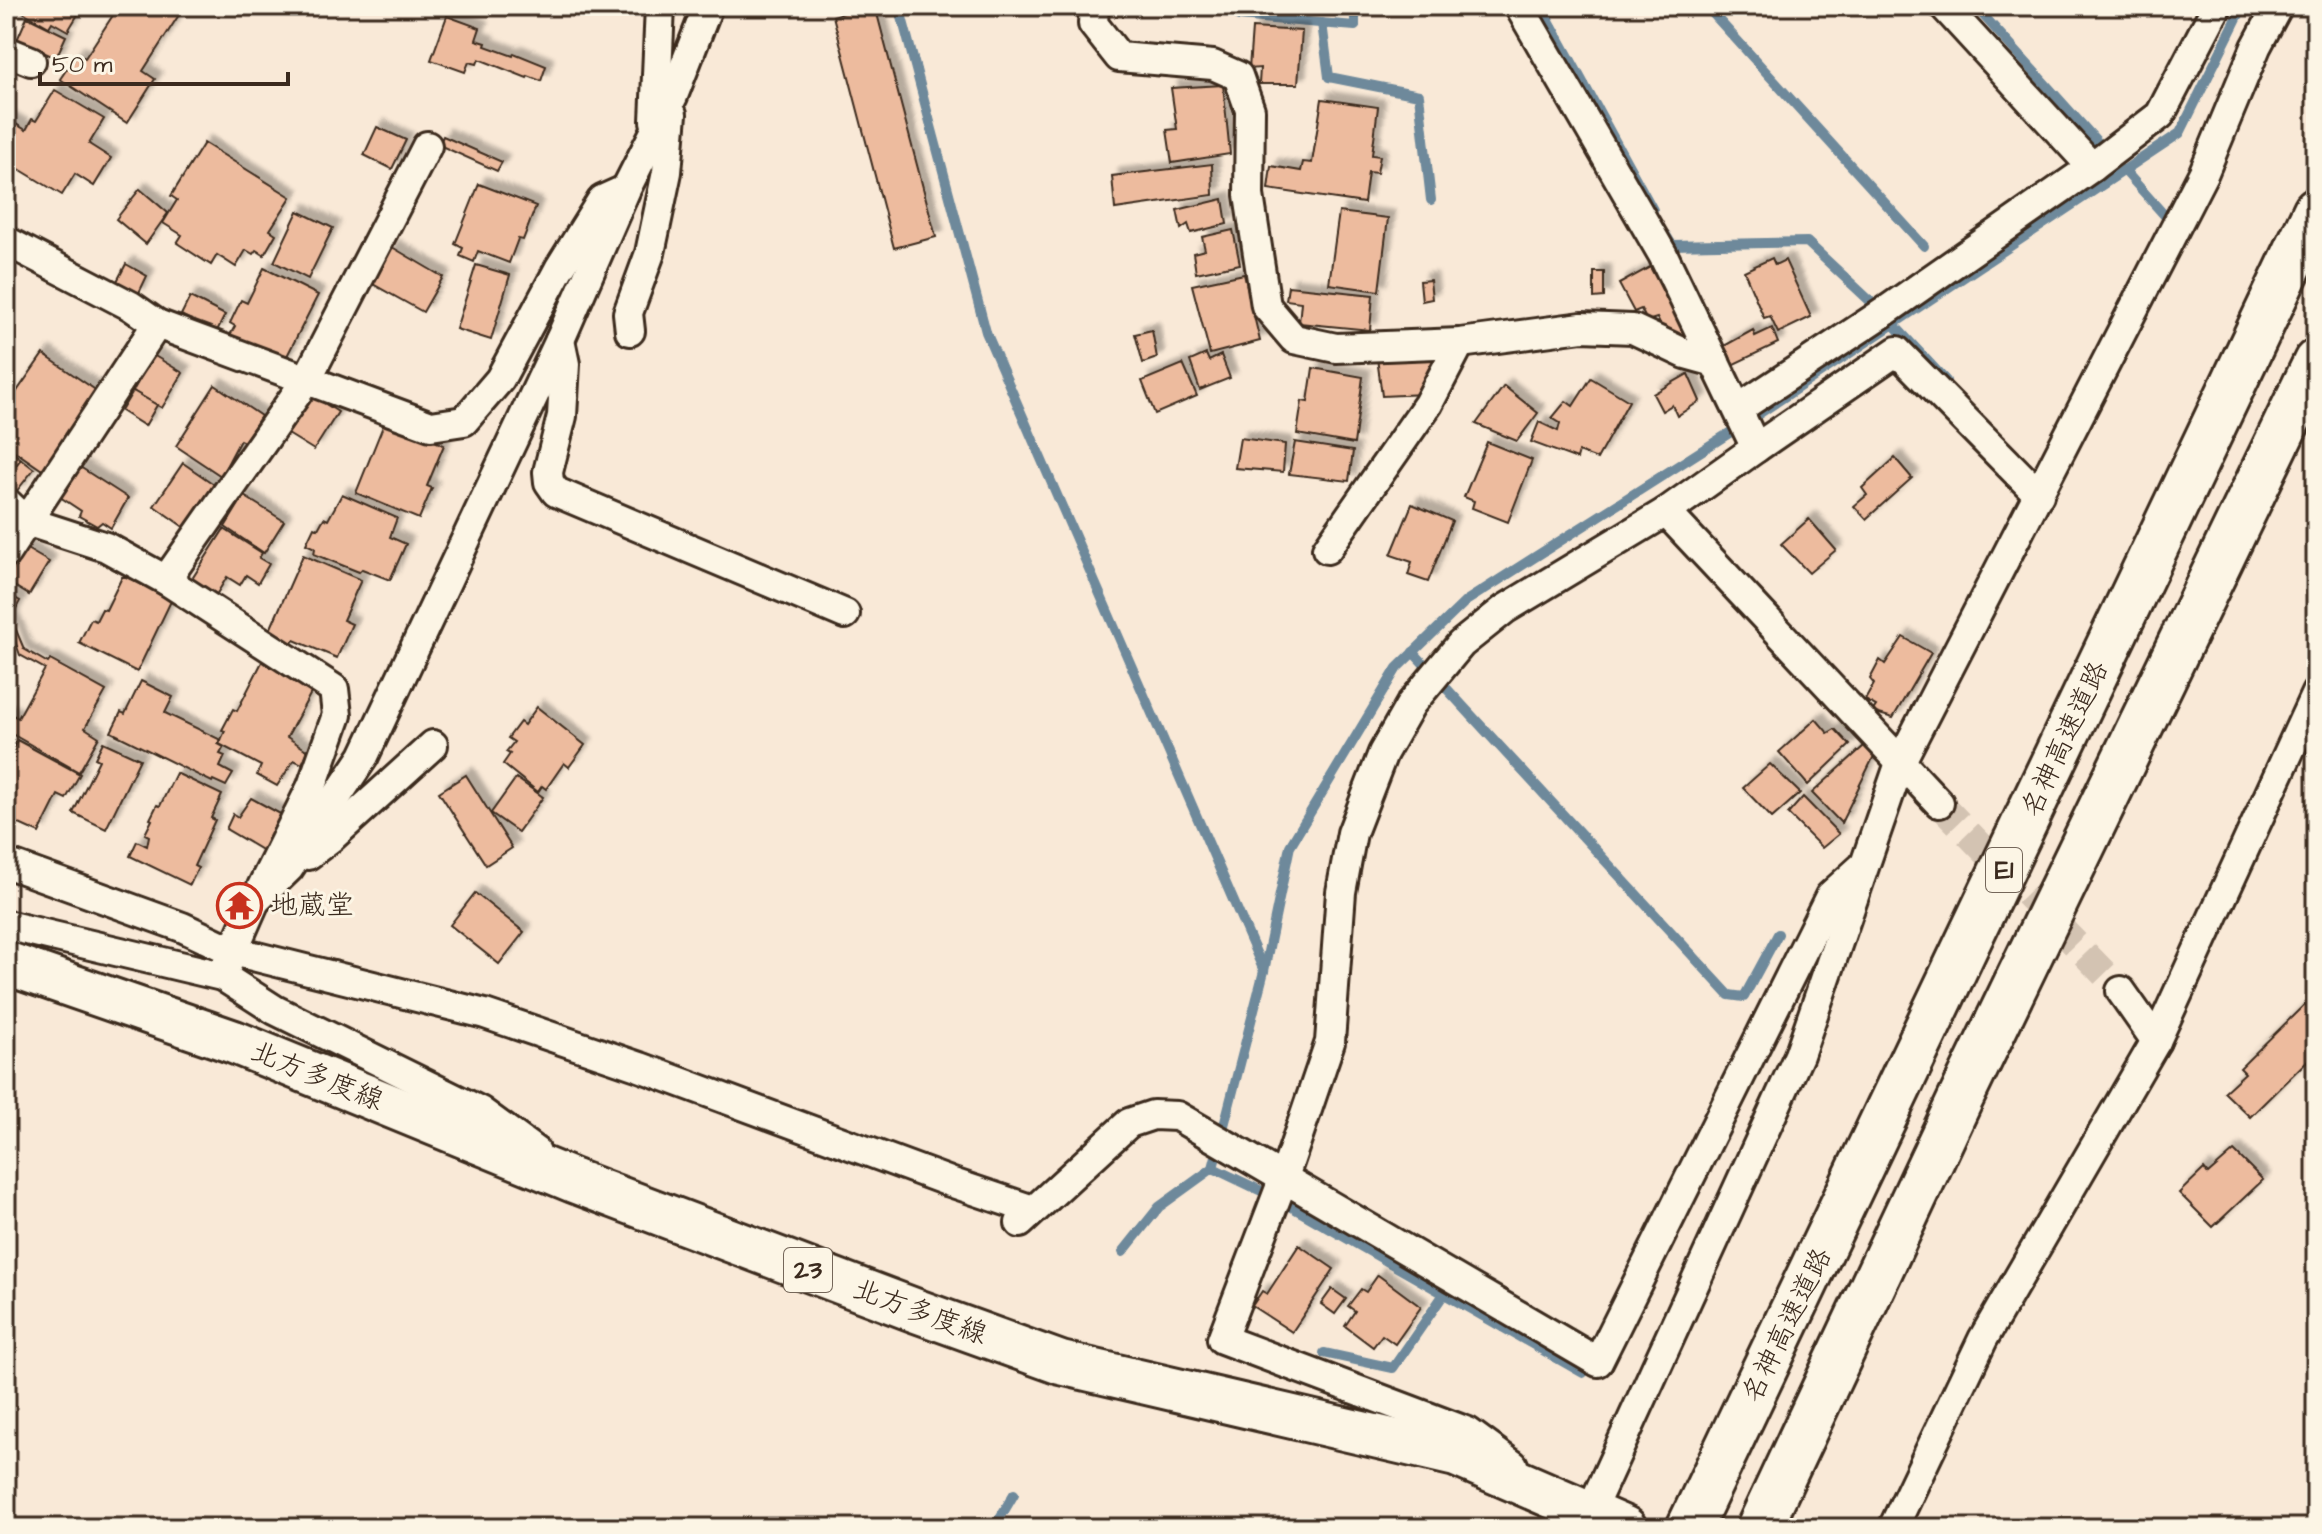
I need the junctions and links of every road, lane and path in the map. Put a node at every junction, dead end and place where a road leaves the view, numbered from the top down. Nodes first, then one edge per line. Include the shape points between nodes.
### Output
1 (660, 6) edge
2 (708, 6) edge
3 (1094, 6) edge
4 (1519, 6) edge
5 (1944, 6) edge
6 (2217, 6) edge
7 (2278, 6) edge
8 (673, 96) junction
9 (654, 136) junction
10 (427, 146) dead end
11 (2092, 167) junction
12 (626, 189) junction
13 (2316, 210) edge
14 (6, 241) edge
15 (157, 324) junction
16 (630, 331) dead end
17 (560, 340) junction
18 (1460, 343) junction
19 (1715, 362) junction
20 (2316, 362) edge
21 (307, 379) junction
22 (1738, 409) junction
23 (1756, 448) junction
24 (2039, 495) junction
25 (16, 512) edge
26 (1666, 512) junction
27 (1327, 549) dead end
28 (6, 553) edge
29 (166, 580) junction
30 (845, 614) dead end
31 (2316, 693) edge
32 (433, 745) dead end
33 (1900, 763) junction
34 (1939, 803) tunnel mouth
35 (6, 863) edge
36 (1864, 865) junction
37 (289, 868) junction
38 (255, 901) junction
39 (6, 925) edge
40 (6, 963) edge
41 (228, 963) junction
42 (2121, 991) tunnel mouth
43 (2156, 1041) junction
44 (1283, 1180) junction
45 (574, 1181) junction
46 (1591, 1513) edge
47 (1689, 1528) edge
48 (1759, 1528) edge
49 (1893, 1528) edge

1 - 9 street
2 - 8 street
3 - 18 street via 1093,24 1119,57 1213,65 1238,76 1250,110 1249,195 1266,306 1294,339 1336,348
4 - 19 street via 1663,255
5 - 11 street
6 - 11 street via 2160,115
7 - 24 street via 2204,172
8 - 9 street
8 - 16 street via 667,172 650,253 628,313
9 - 12 street
10 - 21 street
11 - 22 street
12 - 17 street
12 - 21 street via 602,200 500,379 464,421 431,426
13 - 47 highway, 名神高速道路 / E1
14 - 15 street
15 - 21 street
15 - 25 street
17 - 30 street via 565,364 562,416 548,472 556,492
17 - 37 street via 364,756
18 - 19 street via 1582,327 1633,329
18 - 27 street via 1428,404
19 - 22 street
20 - 48 highway, E1
21 - 29 street
22 - 23 street
23 - 24 street via 1897,351
23 - 26 street
24 - 33 street
25 - 28 street
25 - 29 street via 106,547
26 - 33 street
26 - 44 street via 1505,609 1461,644 1411,704 1383,753 1352,833 1341,892 1330,1042
29 - 38 street via 334,689 337,715 312,786
31 - 43 street
32 - 37 street via 333,836
33 - 34 street
33 - 36 street
35 - 41 street via 182,927
36 - 44 street via 1830,896 1598,1362
36 - 46 street via 1799,1055
37 - 38 street
38 - 41 street
39 - 41 street
40 - 45 main road, 北方多度線 / 23 via 234,1042
41 - 44 street via 485,1014 950,1182 1026,1216 1129,1123 1153,1115 1177,1116
41 - 45 street via 275,1010 480,1111
42 - 43 street
43 - 49 street via 1983,1339
44 - 46 street via 1222,1339 1468,1432
45 - 46 main road, 北方多度線 / 23 via 1061,1363 1456,1455

